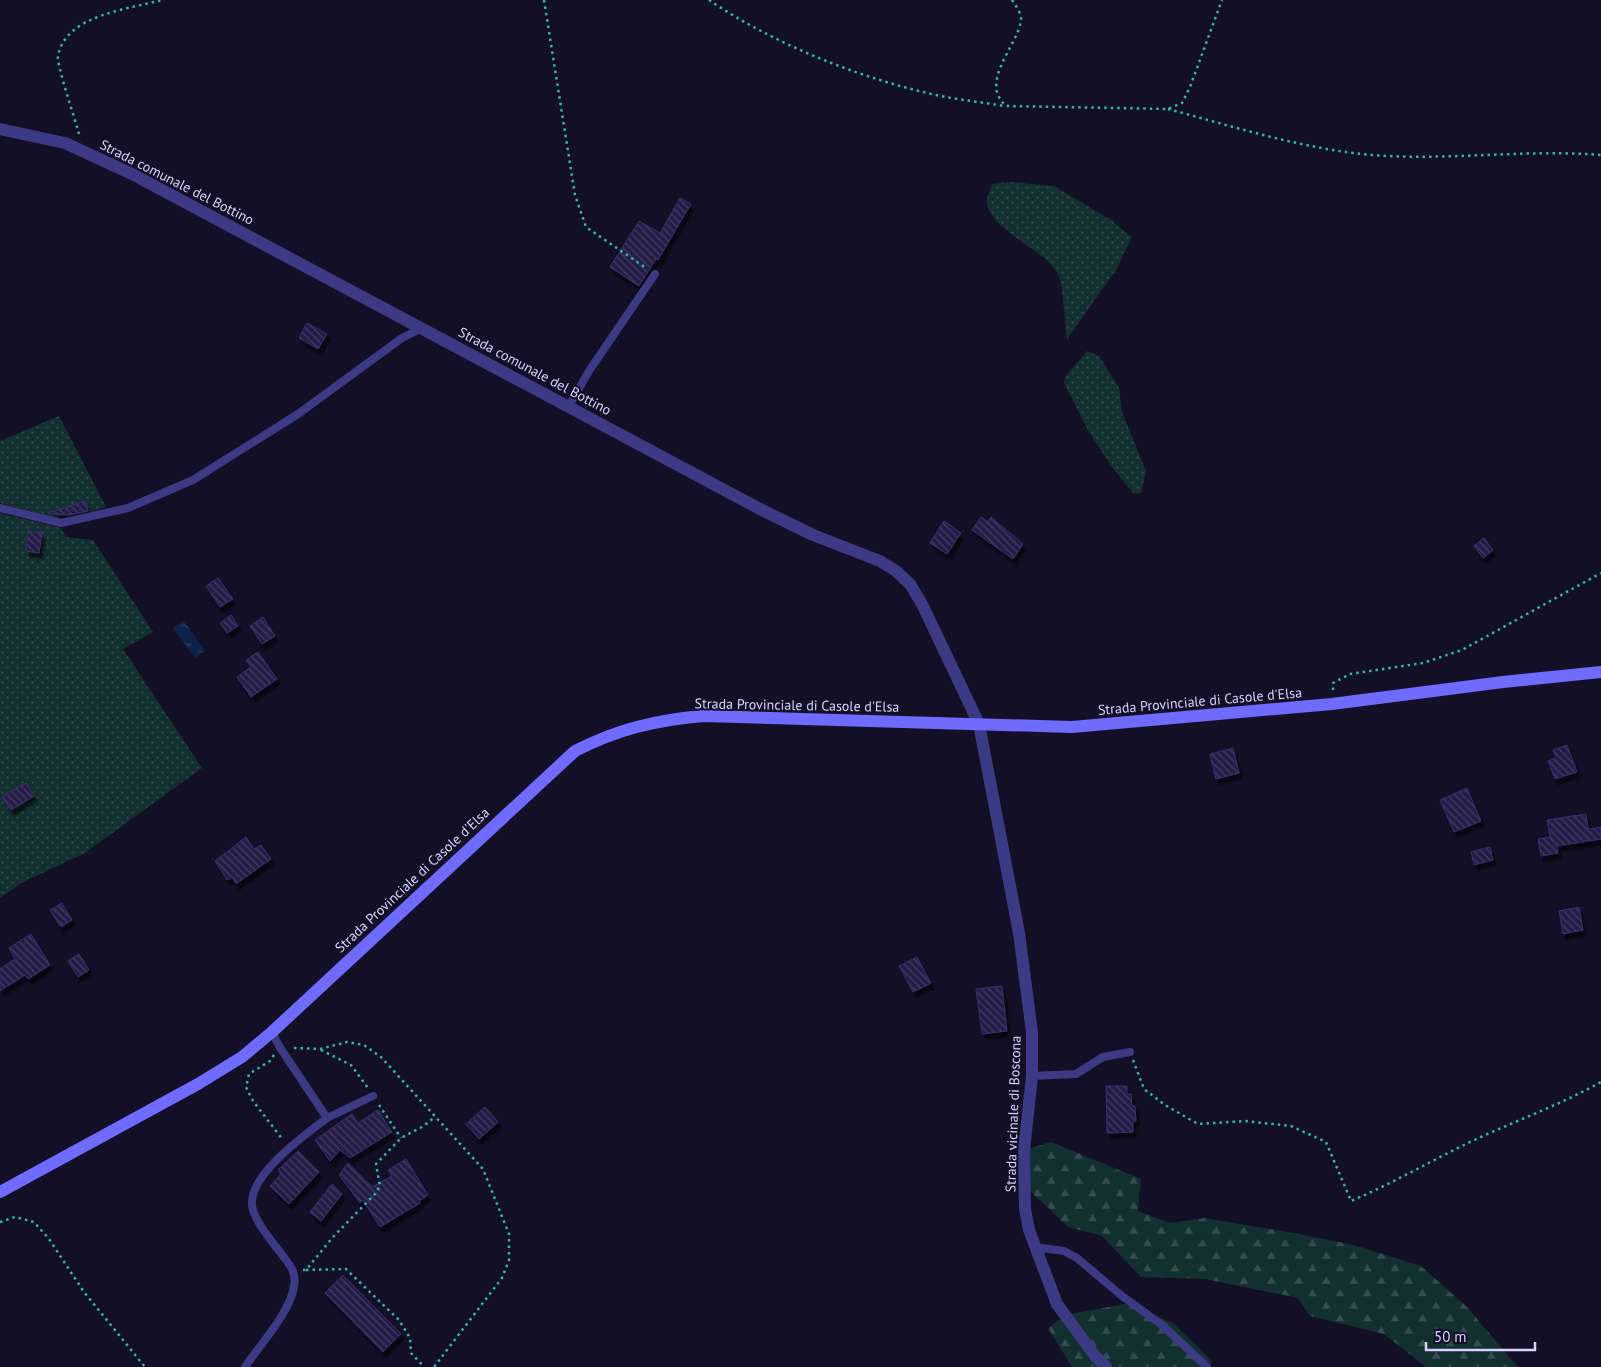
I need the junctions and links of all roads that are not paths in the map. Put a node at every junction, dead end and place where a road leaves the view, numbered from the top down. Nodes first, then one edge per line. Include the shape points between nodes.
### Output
1 (0, 130) edge
2 (655, 274) road end
3 (422, 328) junction
4 (569, 406) junction
5 (0, 508) edge
6 (1601, 672) edge
7 (979, 724) junction
8 (272, 1032) junction
9 (1130, 1052) road end
10 (1032, 1076) junction
11 (373, 1096) dead end
12 (327, 1118) junction
13 (0, 1192) edge
14 (1034, 1247) junction
15 (245, 1367) edge
16 (1106, 1367) edge
17 (1207, 1367) edge

1 - 3 street, Strada comunale del Bottino via 65,143 84,151
2 - 4 lane
3 - 4 street, Strada comunale del Bottino
3 - 5 lane via 402,338 298,414 193,480 128,508 61,523
4 - 7 street, Strada comunale del Bottino via 760,510 880,561 896,571 910,584 922,604
6 - 7 main road, Strada Provinciale di Casole d'Elsa via 1332,704 1072,727
7 - 8 main road, Strada Provinciale di Casole d'Elsa via 704,716 650,723 596,740 575,751 532,789
7 - 10 street, Strada vicinale di Boscona via 1019,933 1032,1032
8 - 12 lane
8 - 13 main road, Strada Provinciale di Casole d'Elsa via 242,1057 198,1084
9 - 10 lane via 1103,1057 1076,1074
10 - 14 street, Strada vicinale di Boscona via 1024,1150 1025,1209
11 - 12 lane
12 - 15 lane via 288,1148 261,1179 254,1195 253,1209 265,1232 294,1270 295,1285 290,1301
14 - 16 street, Strada vicinale di Boscona via 1057,1304
14 - 17 lane via 1064,1250 1078,1258 1162,1325

